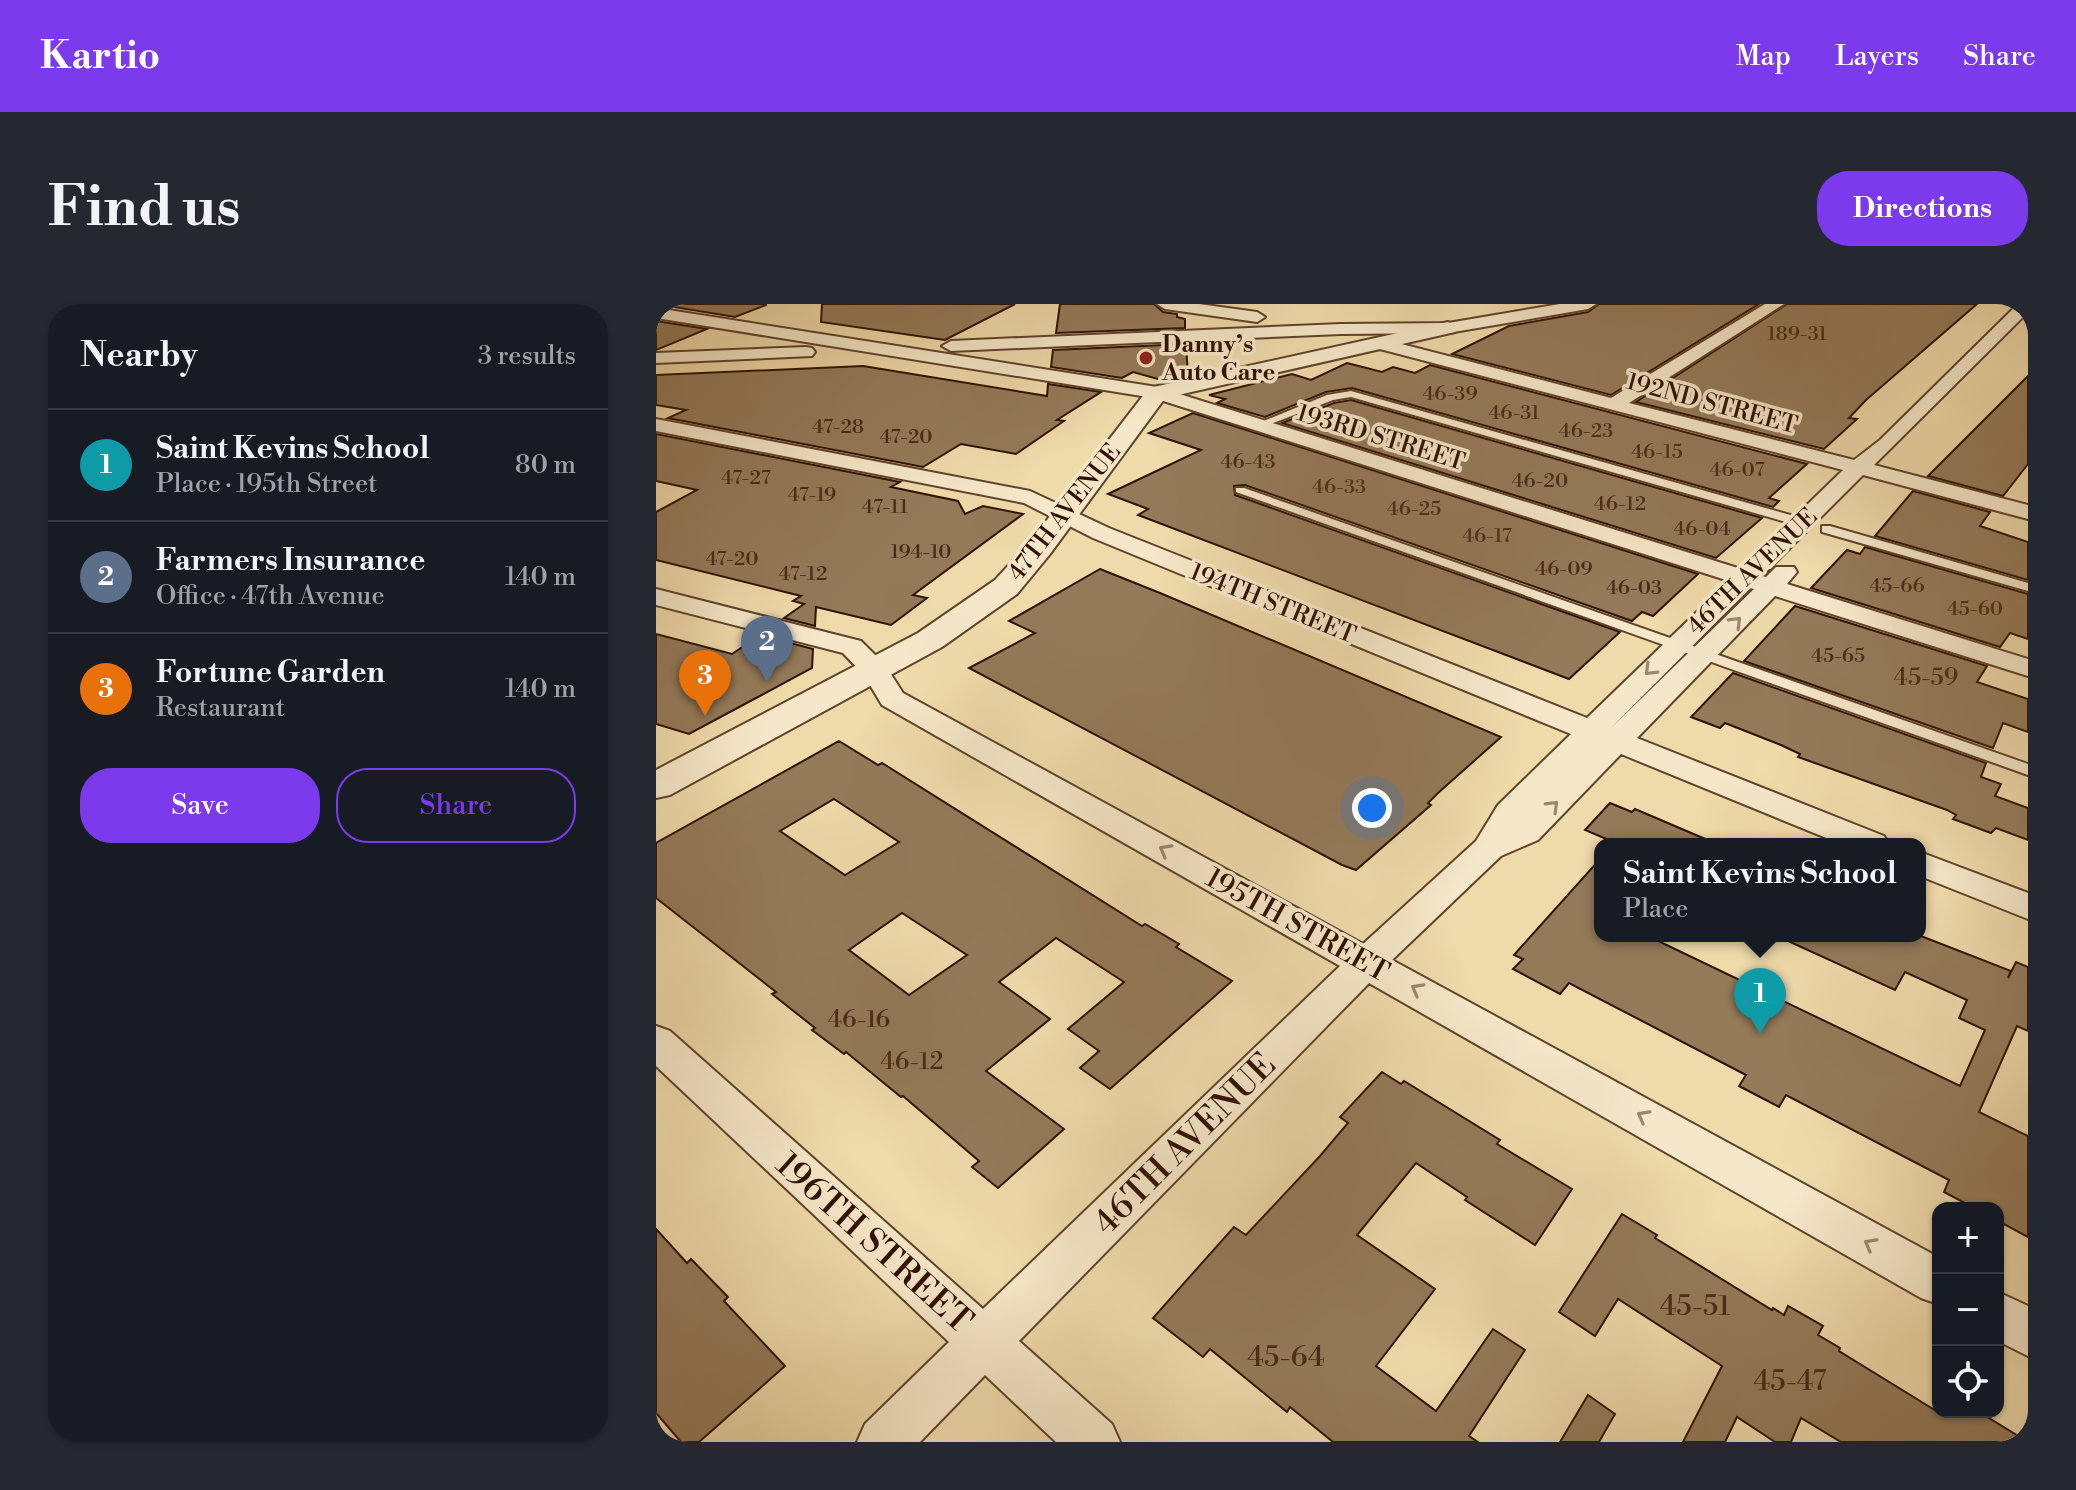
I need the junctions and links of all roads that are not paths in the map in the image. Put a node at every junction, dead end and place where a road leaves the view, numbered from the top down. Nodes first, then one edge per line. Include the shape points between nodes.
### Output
1 (1165, 304) edge
2 (1588, 304) edge
3 (1776, 304) edge
4 (2027, 304) edge
5 (1209, 307) edge
6 (656, 313) edge
7 (1448, 328) junction
8 (1341, 329) junction
9 (2014, 331) edge
10 (1162, 336) junction
11 (1042, 342) junction
12 (1382, 344) junction
13 (879, 349) junction
14 (656, 358) edge
15 (1023, 372) junction
16 (1157, 393) junction
17 (1614, 404) junction
18 (656, 425) edge
19 (1259, 425) junction
20 (1868, 470) junction
21 (1240, 490) dead end
22 (2028, 512) edge
23 (1063, 514) junction
24 (1815, 526) junction
25 (1744, 578) junction
26 (1771, 586) junction
27 (2028, 587) edge
28 (656, 597) edge
29 (1676, 645) junction
30 (1704, 655) junction
31 (2028, 668) edge
32 (875, 671) junction
33 (1590, 730) junction
34 (1618, 741) junction
35 (2028, 770) edge
36 (656, 786) edge
37 (1857, 838) edge
38 (1489, 848) junction
39 (1926, 865) edge
40 (2028, 907) edge
41 (1367, 962) junction
42 (656, 1042) edge
43 (1932, 1279) edge
44 (2004, 1318) edge
45 (2028, 1332) edge
46 (983, 1340) junction
47 (883, 1442) edge
48 (1094, 1442) edge

1 - 5 street
2 - 7 street
3 - 17 street
4 - 9 street, 46TH AVENUE
5 - 8 street
5 - 10 street
6 - 13 street, 193RD STREET
7 - 8 street
7 - 12 street
8 - 10 street
9 - 20 street, 46TH AVENUE
10 - 11 street
11 - 13 street
11 - 15 street via 1012,359
12 - 16 street
12 - 17 street, 192ND STREET
13 - 14 street
13 - 15 street, 193RD STREET
15 - 16 street, 193RD STREET
16 - 19 street, 193RD STREET
16 - 23 street, 47TH AVENUE
17 - 20 street, 192ND STREET
18 - 23 street, 194TH STREET via 1030,498
19 - 24 lane via 1351,394
19 - 25 street, 193RD STREET
20 - 22 street, 192ND STREET
20 - 24 street, 46TH AVENUE
21 - 29 lane
23 - 32 street, 47TH AVENUE via 1006,587
23 - 33 street, 194TH STREET
24 - 25 street, 46TH AVENUE
24 - 26 street, 46TH AVENUE
24 - 27 lane
25 - 26 street, 193RD STREET
25 - 29 street, 46TH AVENUE
30 -> 26 street, 46TH AVENUE
26 - 31 street, 193RD STREET
28 - 32 street, 195TH STREET via 852,647
29 - 30 lane
29 -> 33 street, 46TH AVENUE
30 - 34 street, 46TH AVENUE
30 - 35 lane
32 - 36 street, 47TH AVENUE
41 -> 32 street, 195TH STREET via 892,699
33 - 34 street, 194TH STREET
33 - 38 street, 46TH AVENUE via 1509,812
34 - 37 street, 194TH STREET
38 -> 34 street, 46TH AVENUE via 1526,832
38 - 41 street, 46TH AVENUE
39 - 40 street
43 -> 41 street, 195TH STREET
41 - 46 street, 46TH AVENUE
42 - 46 street, 196TH STREET
44 - 45 street
46 - 47 street, 46TH AVENUE
46 - 48 street, 196TH STREET

